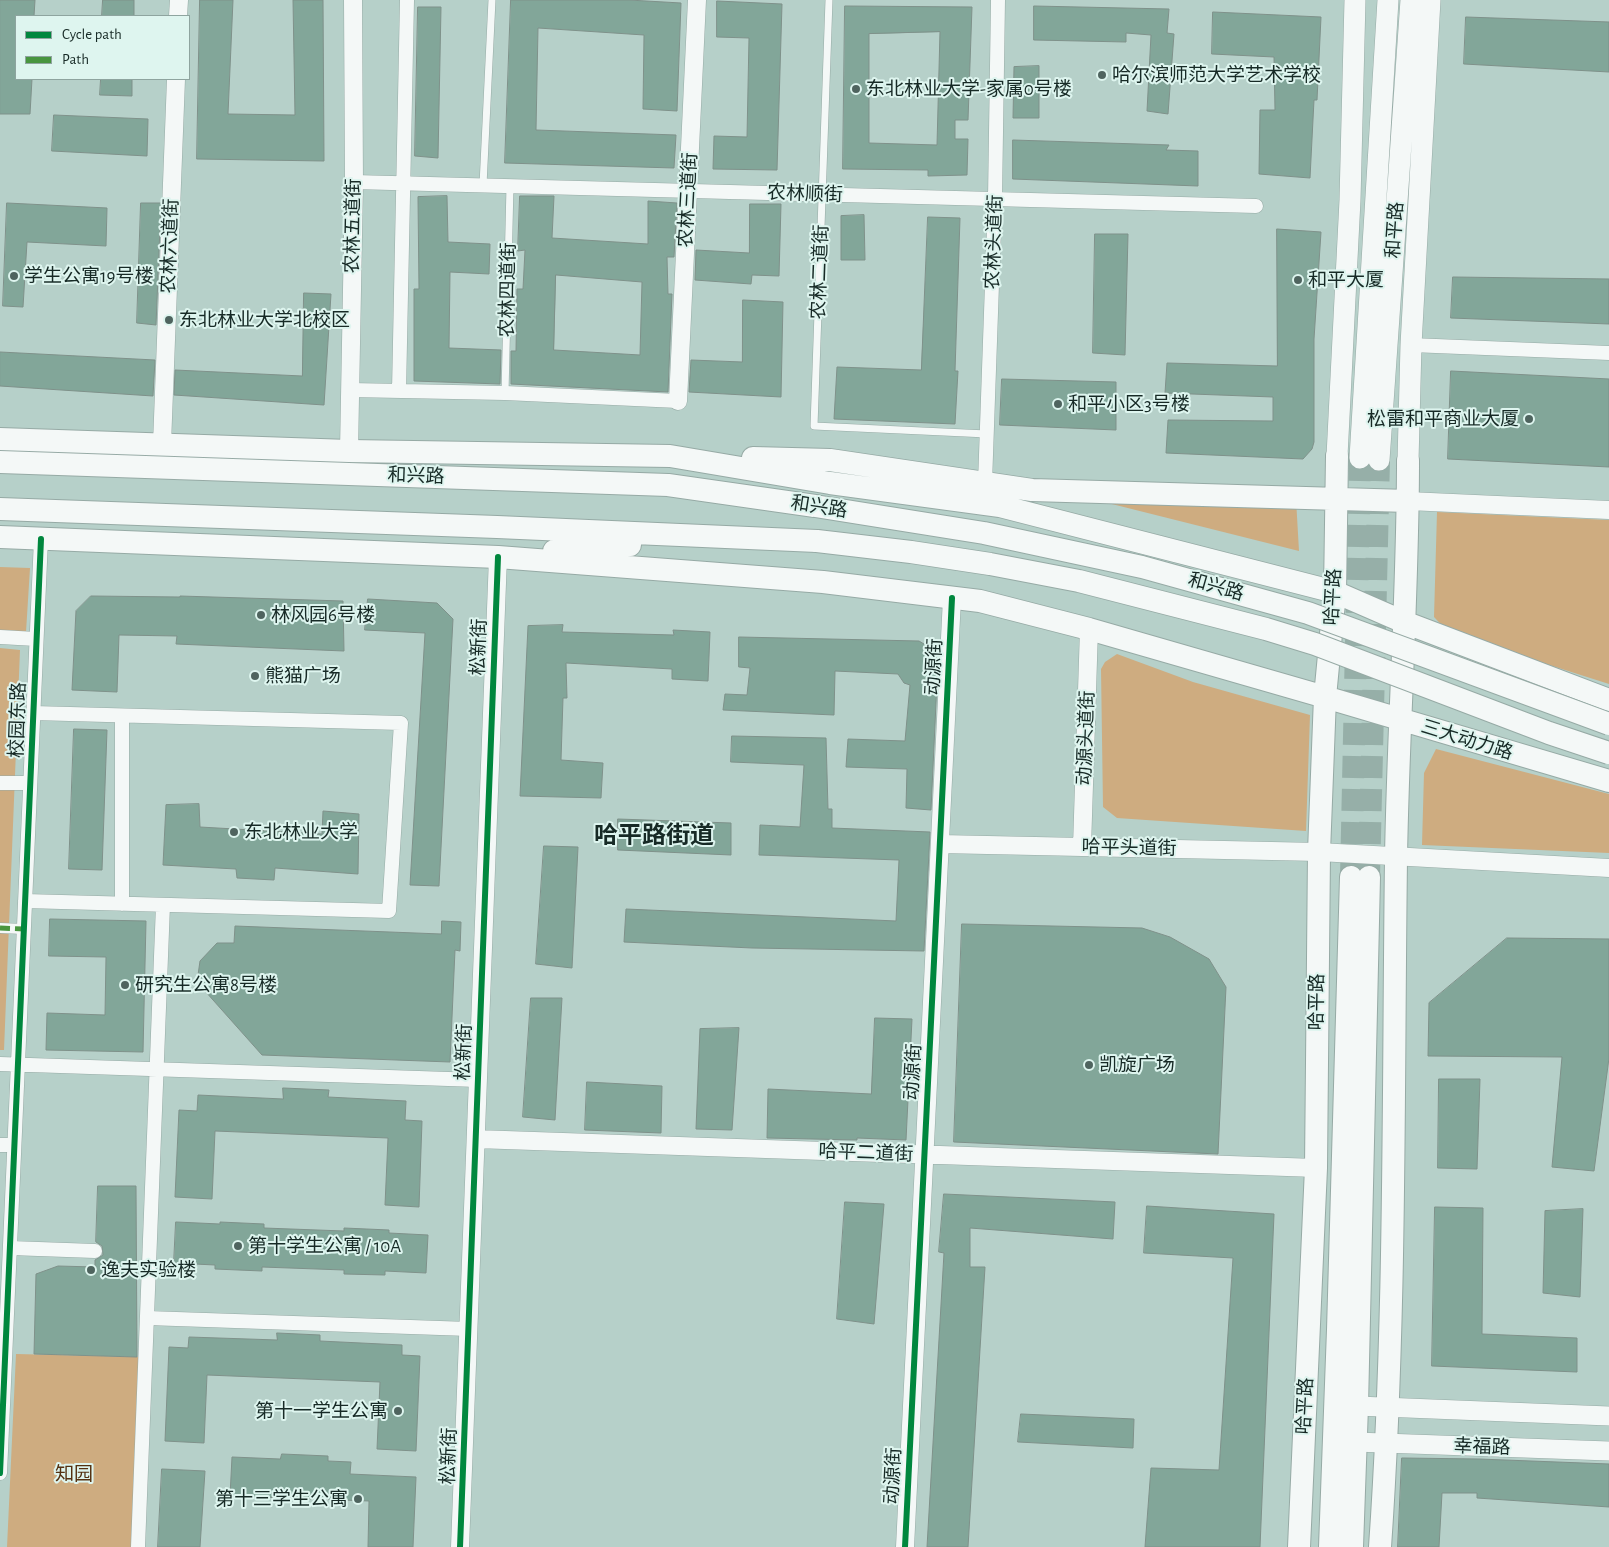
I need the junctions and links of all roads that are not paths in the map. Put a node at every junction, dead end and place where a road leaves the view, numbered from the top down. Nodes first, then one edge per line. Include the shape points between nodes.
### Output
1 (179, 0) edge
2 (353, 0) edge
3 (407, 0) edge
4 (492, 0) edge
5 (697, 0) edge
6 (829, 0) edge
7 (998, 0) edge
8 (1355, 0) edge
9 (1388, 0) edge
10 (1410, 0) edge
11 (1430, 0) edge
12 (178, 15) edge
13 (176, 80) edge
14 (354, 182) junction
15 (403, 183) junction
16 (483, 185) junction
17 (510, 186) junction
18 (688, 191) junction
19 (823, 194) junction
20 (995, 199) junction
21 (1256, 206) dead end
22 (1411, 345) junction
23 (1609, 353) edge
24 (350, 390) junction
25 (399, 391) junction
26 (505, 393) junction
27 (678, 401) joint
28 (987, 434) junction
29 (0, 439) edge
30 (162, 444) junction
31 (349, 451) junction
32 (504, 454) junction
33 (670, 456) junction
34 (1337, 456) joint
35 (1408, 461) joint
36 (0, 462) edge
37 (985, 483) junction
38 (668, 485) junction
39 (1335, 499) junction
40 (1408, 502) junction
41 (0, 509) edge
42 (1609, 510) edge
43 (0, 537) edge
44 (41, 538) junction
45 (746, 538) junction
46 (474, 556) junction
47 (498, 557) junction
48 (1335, 592) junction
49 (952, 598) junction
50 (1404, 622) junction
51 (1089, 629) junction
52 (0, 638) edge
53 (36, 639) junction
54 (1325, 696) junction
55 (1609, 700) edge
56 (33, 714) junction
57 (122, 716) junction
58 (1399, 719) junction
59 (1609, 724) edge
60 (1609, 753) edge
61 (1609, 781) edge
62 (0, 783) edge
63 (30, 783) junction
64 (940, 844) junction
65 (1082, 847) junction
66 (1319, 852) junction
67 (1396, 856) junction
68 (1609, 868) edge
69 (25, 901) junction
70 (122, 904) junction
71 (163, 905) junction
72 (0, 928) edge
73 (24, 929) junction
74 (0, 1064) edge
75 (18, 1065) junction
76 (157, 1070) junction
77 (478, 1080) junction
78 (476, 1139) junction
79 (0, 1145) edge
80 (14, 1145) junction
81 (924, 1155) junction
82 (1316, 1168) junction
83 (1392, 1226) junction
84 (10, 1248) junction
85 (95, 1251) dead end
86 (147, 1318) junction
87 (469, 1329) junction
88 (1338, 1330) junction
89 (1357, 1406) junction
90 (1387, 1407) junction
91 (1609, 1416) edge
92 (1305, 1417) junction
93 (1355, 1442) junction
94 (1386, 1443) junction
95 (1609, 1451) edge
96 (0, 1473) edge
97 (138, 1547) edge
98 (460, 1547) edge
99 (905, 1547) edge
100 (1299, 1547) edge
101 (1330, 1547) edge
102 (1352, 1547) edge
103 (1380, 1547) edge

1 - 12 street
2 - 14 street, 农林五道街
3 - 15 street
4 - 16 lane
5 - 18 street, 农林三道街
6 - 19 lane, 农林二道街
7 - 20 street, 农林头道街
8 - 34 main road via 1350,200
9 - 10 main road, 和平路 via 1370,459
11 - 22 main road
13 - 30 street, 农林六道街
14 - 15 street, 农林顺街
14 - 24 street, 农林五道街
15 - 16 street, 农林顺街
15 - 25 street
16 - 17 street, 农林顺街
17 - 18 street, 农林顺街
17 - 26 lane, 农林四道街
18 - 19 street, 农林顺街
18 - 27 street, 农林三道街
19 - 20 street, 农林顺街
19 - 28 lane, 农林二道街 via 814,426
20 - 21 street, 农林顺街
20 - 28 street, 农林头道街
22 - 23 street
22 - 35 main road
24 - 25 street
24 - 31 street, 农林五道街
25 - 26 street
26 - 27 street
28 - 37 street, 农林头道街
29 - 30 highway, 和兴路
30 - 31 highway, 和兴路
31 - 32 highway, 和兴路
32 - 33 highway, 和兴路
32 - 38 highway
33 - 37 highway, 和兴路 via 830,460
33 - 48 highway, 和兴路 via 1000,506
34 - 39 highway, 哈平路
35 - 40 highway
36 - 38 highway, 和兴路
37 - 39 highway, 和兴路 via 1032,490
38 - 59 highway, 和兴路, bridge via 984,533 1151,569 1308,613
39 - 40 highway, 和兴路
39 - 48 highway, 哈平路
40 - 42 street
40 - 50 highway
41 - 45 highway
43 - 44 highway
44 - 46 highway
44 - 53 street, 校园东路
45 - 46 highway
45 - 60 highway, bridge via 817,541 1070,579 1315,644
46 - 47 highway
47 - 49 highway via 823,582
47 - 77 street, 松新街
48 - 50 highway
48 - 54 highway, 哈平路
49 - 51 highway via 980,601
49 - 64 street, 动源街
50 - 55 highway
50 - 58 highway
51 - 54 highway
51 - 65 street, 动源头道街
52 - 53 street
53 - 56 street, 校园东路
54 - 58 highway, 三大动力路
54 - 66 highway, 哈平路
56 - 57 street
56 - 63 street, 校园东路
57 - 70 street
57 - 71 street via 401,723 390,912
58 - 61 highway, 三大动力路
58 - 67 highway
62 - 63 street
63 - 69 street, 校园东路
64 - 65 street, 哈平头道街
64 - 81 street, 动源街
65 - 66 street, 哈平头道街
66 - 67 street, 哈平头道街
66 - 82 highway, 哈平路
67 - 68 street, 哈平头道街
67 - 83 highway
69 - 70 street
69 - 73 street, 校园东路
70 - 71 street
71 - 76 street
72 - 73 street
73 - 75 street, 校园东路
74 - 75 street
75 - 76 street
75 - 80 street, 校园东路
76 - 77 street
76 - 86 street
77 - 78 street, 松新街
78 - 81 street, 哈平二道街
78 - 87 street, 松新街
79 - 80 street
80 - 84 street, 校园东路
81 - 82 street, 哈平二道街
81 - 99 street, 动源街
82 - 92 highway, 哈平路
83 - 89 highway
83 - 90 highway
84 - 85 street
84 - 96 street, 校园东路
86 - 87 street
86 - 97 street
87 - 98 street, 松新街
88 - 89 highway, 哈平路 via 1360,877
88 - 92 highway
88 - 101 highway, 哈平路
89 - 90 main road, 幸福路
89 - 93 highway, 哈平路
90 - 91 main road, 幸福路
90 - 94 highway
92 - 100 highway, 哈平路
93 - 94 main road, 幸福路
93 - 102 highway, 哈平路
94 - 95 main road, 幸福路
94 - 103 highway

